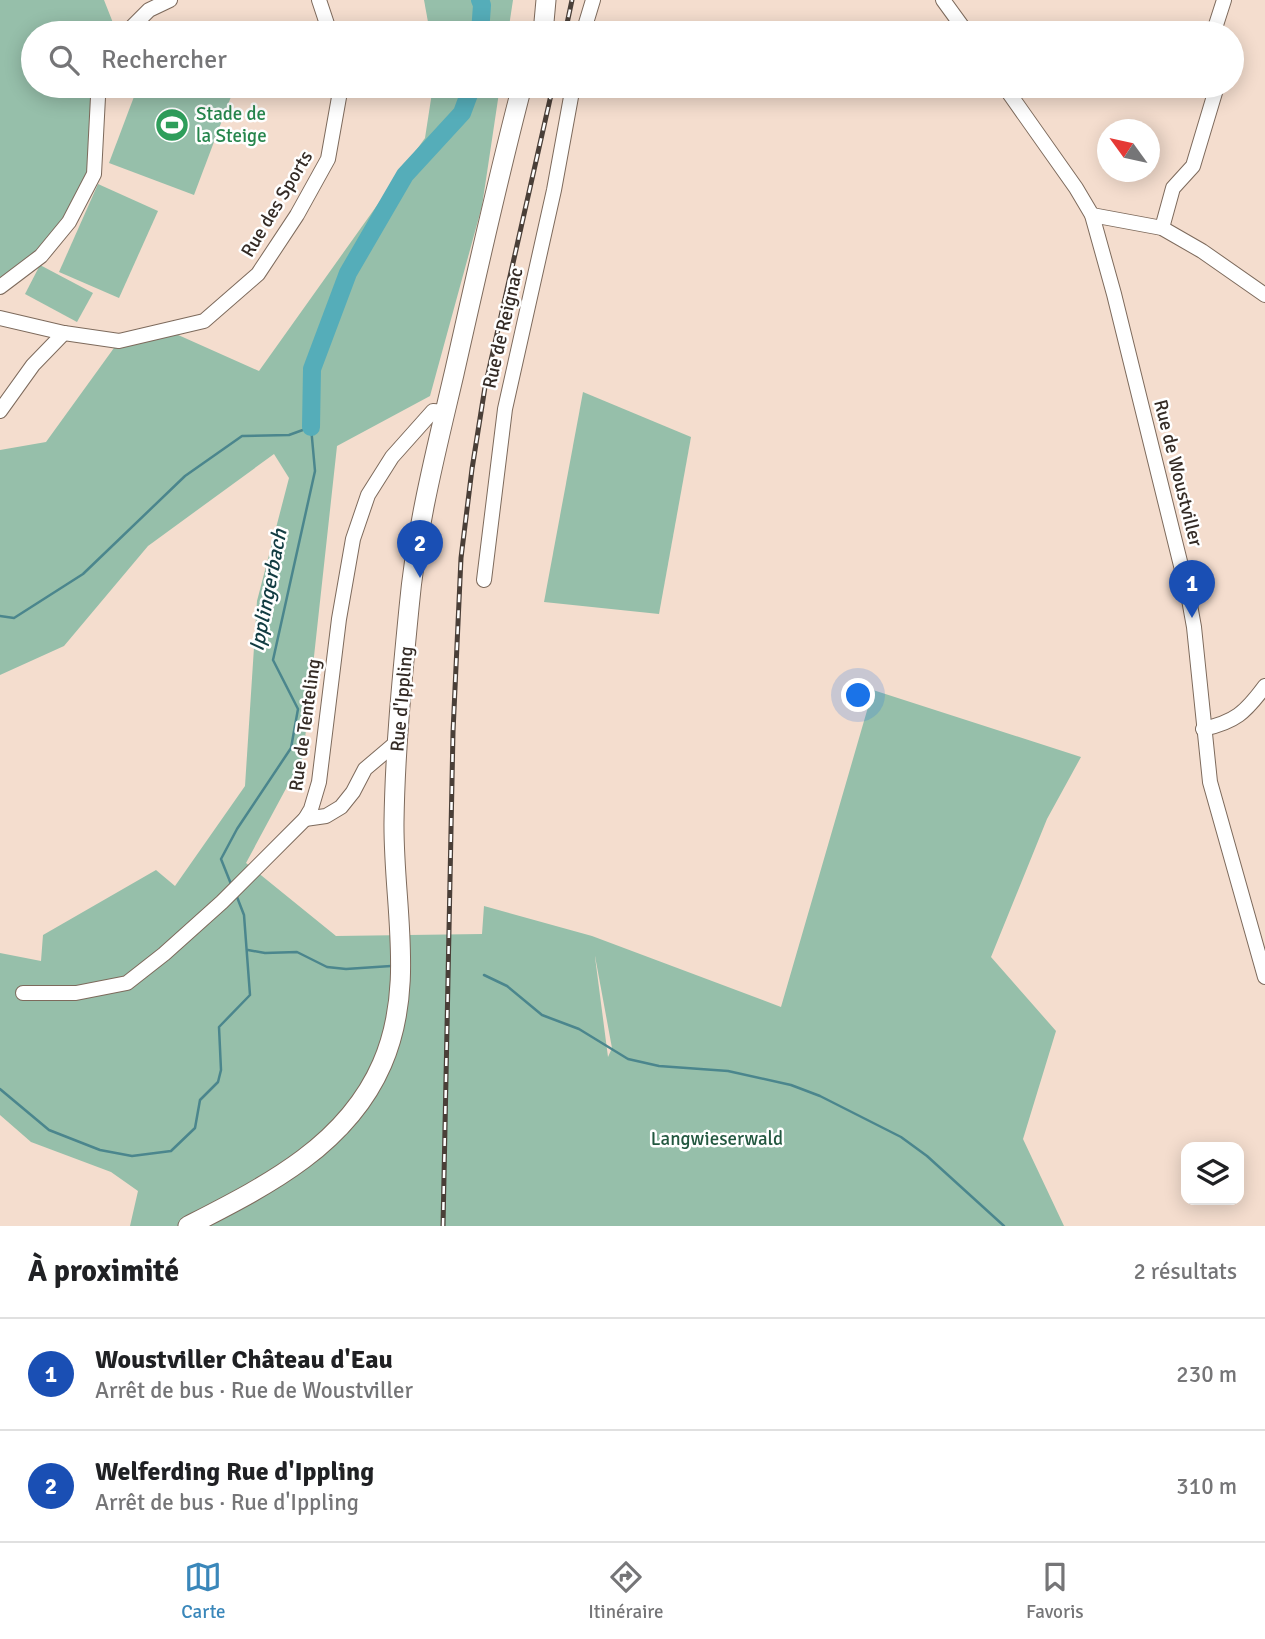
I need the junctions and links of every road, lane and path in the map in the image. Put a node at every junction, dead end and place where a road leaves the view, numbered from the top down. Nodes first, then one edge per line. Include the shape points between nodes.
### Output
1 (170, 0) edge
2 (319, 0) edge
3 (533, 0) edge
4 (546, 0) edge
5 (593, 0) edge
6 (943, 0) edge
7 (1224, 0) edge
8 (138, 21) edge
9 (326, 21) edge
10 (531, 21) edge
11 (544, 21) edge
12 (587, 21) edge
13 (958, 21) edge
14 (1217, 21) edge
15 (98, 98) edge
16 (339, 98) edge
17 (519, 98) edge
18 (570, 98) edge
19 (1012, 98) edge
20 (1213, 98) edge
21 (1092, 215) junction
22 (1162, 228) junction
23 (0, 288) edge
24 (1265, 295) edge
25 (0, 317) edge
26 (64, 333) junction
27 (0, 411) edge
28 (445, 412) junction
29 (484, 580) dead end
30 (1265, 686) edge
31 (1203, 729) junction
32 (398, 741) junction
33 (305, 819) junction
34 (1265, 977) edge
35 (23, 993) dead end
36 (188, 1226) edge

1 - 8 street
2 - 9 street
3 - 10 main road
4 - 11 main road
5 - 12 street
6 - 13 street
7 - 14 street
15 - 23 street via 94,174 69,222 41,257
16 - 26 street, Rue des Sports via 328,159 297,215 258,274 204,321 119,341
17 - 28 main road, Rue d'Ippling
18 - 29 street, Rue de Reignac via 505,409
19 - 21 street, Rue de Woustviller
20 - 22 street via 1193,166 1173,188
21 - 22 street
21 - 31 street, Rue de Woustviller via 1188,594
22 - 24 street
25 - 26 street, Rue des Sports
26 - 27 street via 33,365
28 - 32 main road, Rue d'Ippling via 416,554
28 - 33 street, Rue de Tenteling via 433,411 392,457 368,495 352,539 319,782
30 - 31 street via 1246,710 1226,724
31 - 34 street, Rue de Woustviller via 1216,807
32 - 33 street via 365,769 341,807 326,816
32 - 36 main road, Rue d'Ippling via 394,825 402,977 396,1023 382,1064 361,1103 332,1137 264,1186
33 - 35 street, Rue de Tenteling via 222,902 127,983 76,993

